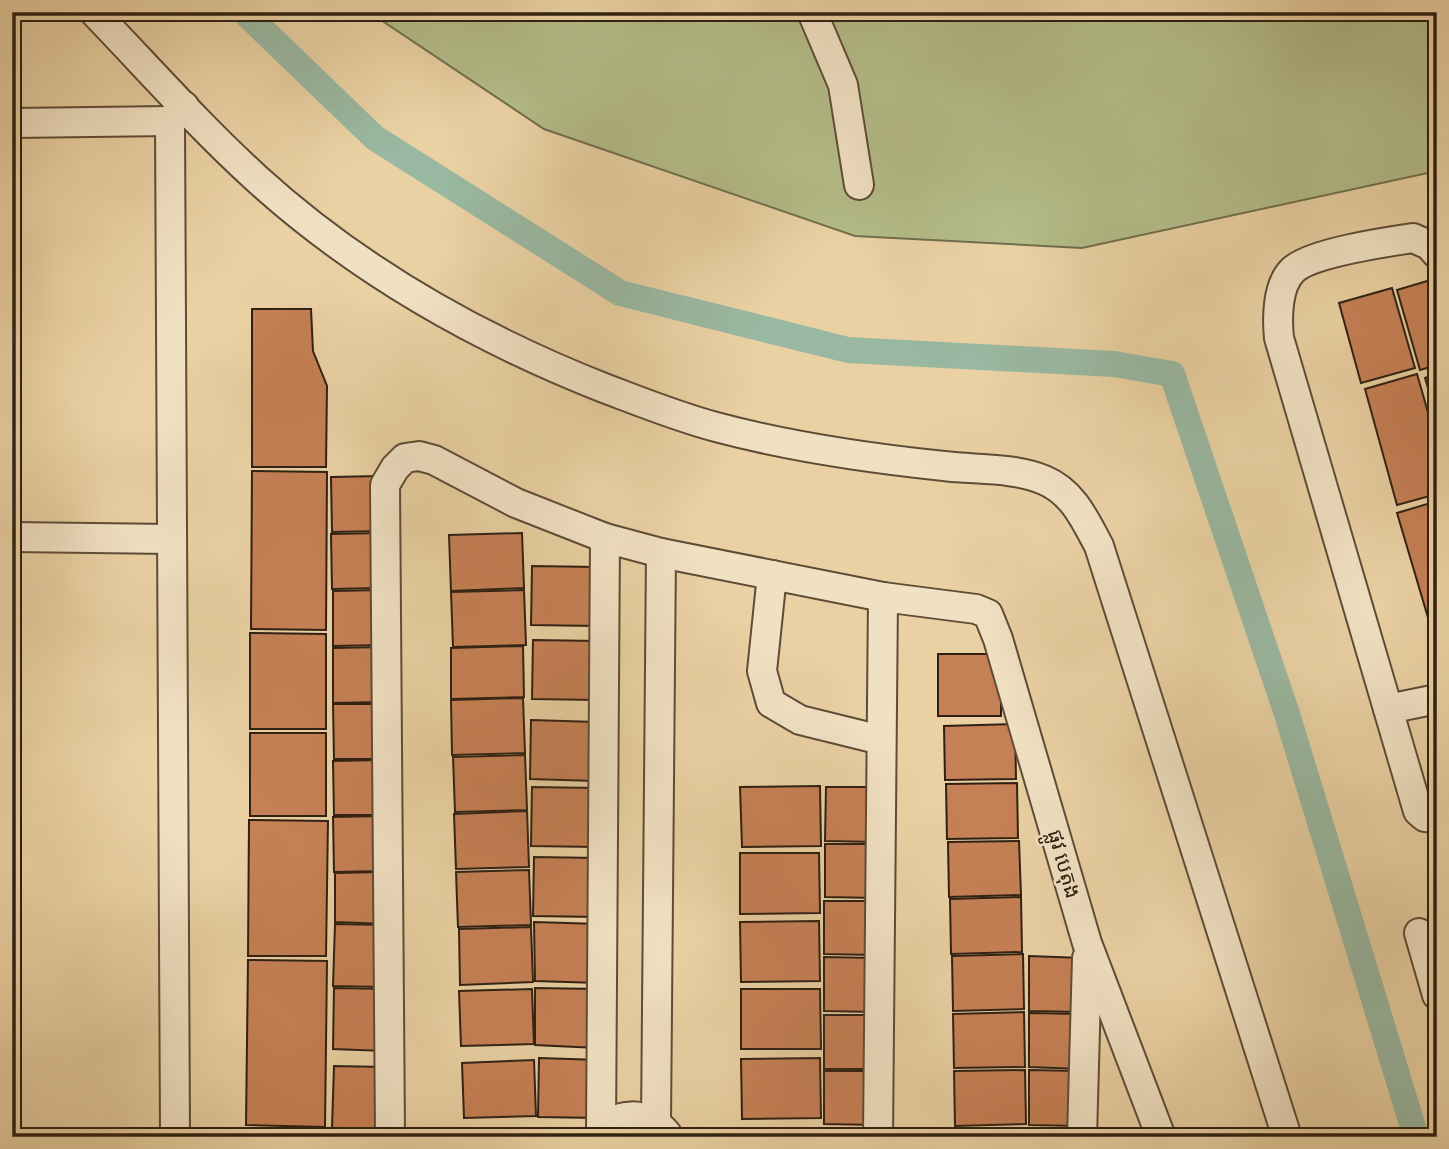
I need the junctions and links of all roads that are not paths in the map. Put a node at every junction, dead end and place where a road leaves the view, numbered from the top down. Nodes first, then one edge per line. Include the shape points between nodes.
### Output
1 (94, 12) edge
2 (812, 12) edge
3 (177, 113) junction
4 (12, 123) edge
5 (859, 185) dead end
6 (1437, 254) edge
7 (12, 537) edge
8 (605, 538) junction
9 (172, 539) junction
10 (661, 553) junction
11 (772, 575) junction
12 (883, 597) junction
13 (1437, 699) edge
14 (1388, 709) junction
15 (881, 740) junction
16 (1437, 818) edge
17 (1419, 933) dead end
18 (1087, 943) junction
19 (1437, 995) edge
20 (662, 1130) edge
21 (600, 1134) edge
22 (175, 1137) edge
23 (390, 1137) edge
24 (878, 1137) edge
25 (1082, 1137) edge
26 (1161, 1137) edge
27 (1287, 1137) edge

1 - 3 street
2 - 5 street via 844,85
3 - 4 street
3 - 9 street
3 - 27 street via 335,243 394,283 499,342 567,373 698,422 764,440 1019,473 1064,492 1080,509 1099,546
6 - 14 street via 1413,238 1306,261 1291,272 1283,289 1278,321 1279,338
7 - 9 street
8 - 10 street
8 - 21 street
8 - 23 street via 516,503 419,456 405,458 385,485
9 - 22 street
10 - 11 street
10 - 20 street
11 - 12 street
11 - 15 street via 762,671 771,703 800,720
12 - 15 street
12 - 18 street, ផ្លូវ បេតុង via 988,614
13 - 14 street
14 - 16 street via 1418,811
15 - 24 street
17 - 19 street
18 - 25 street
18 - 26 street, ផ្លូវ បេតុង
20 - 21 street via 633,1116 610,1123

